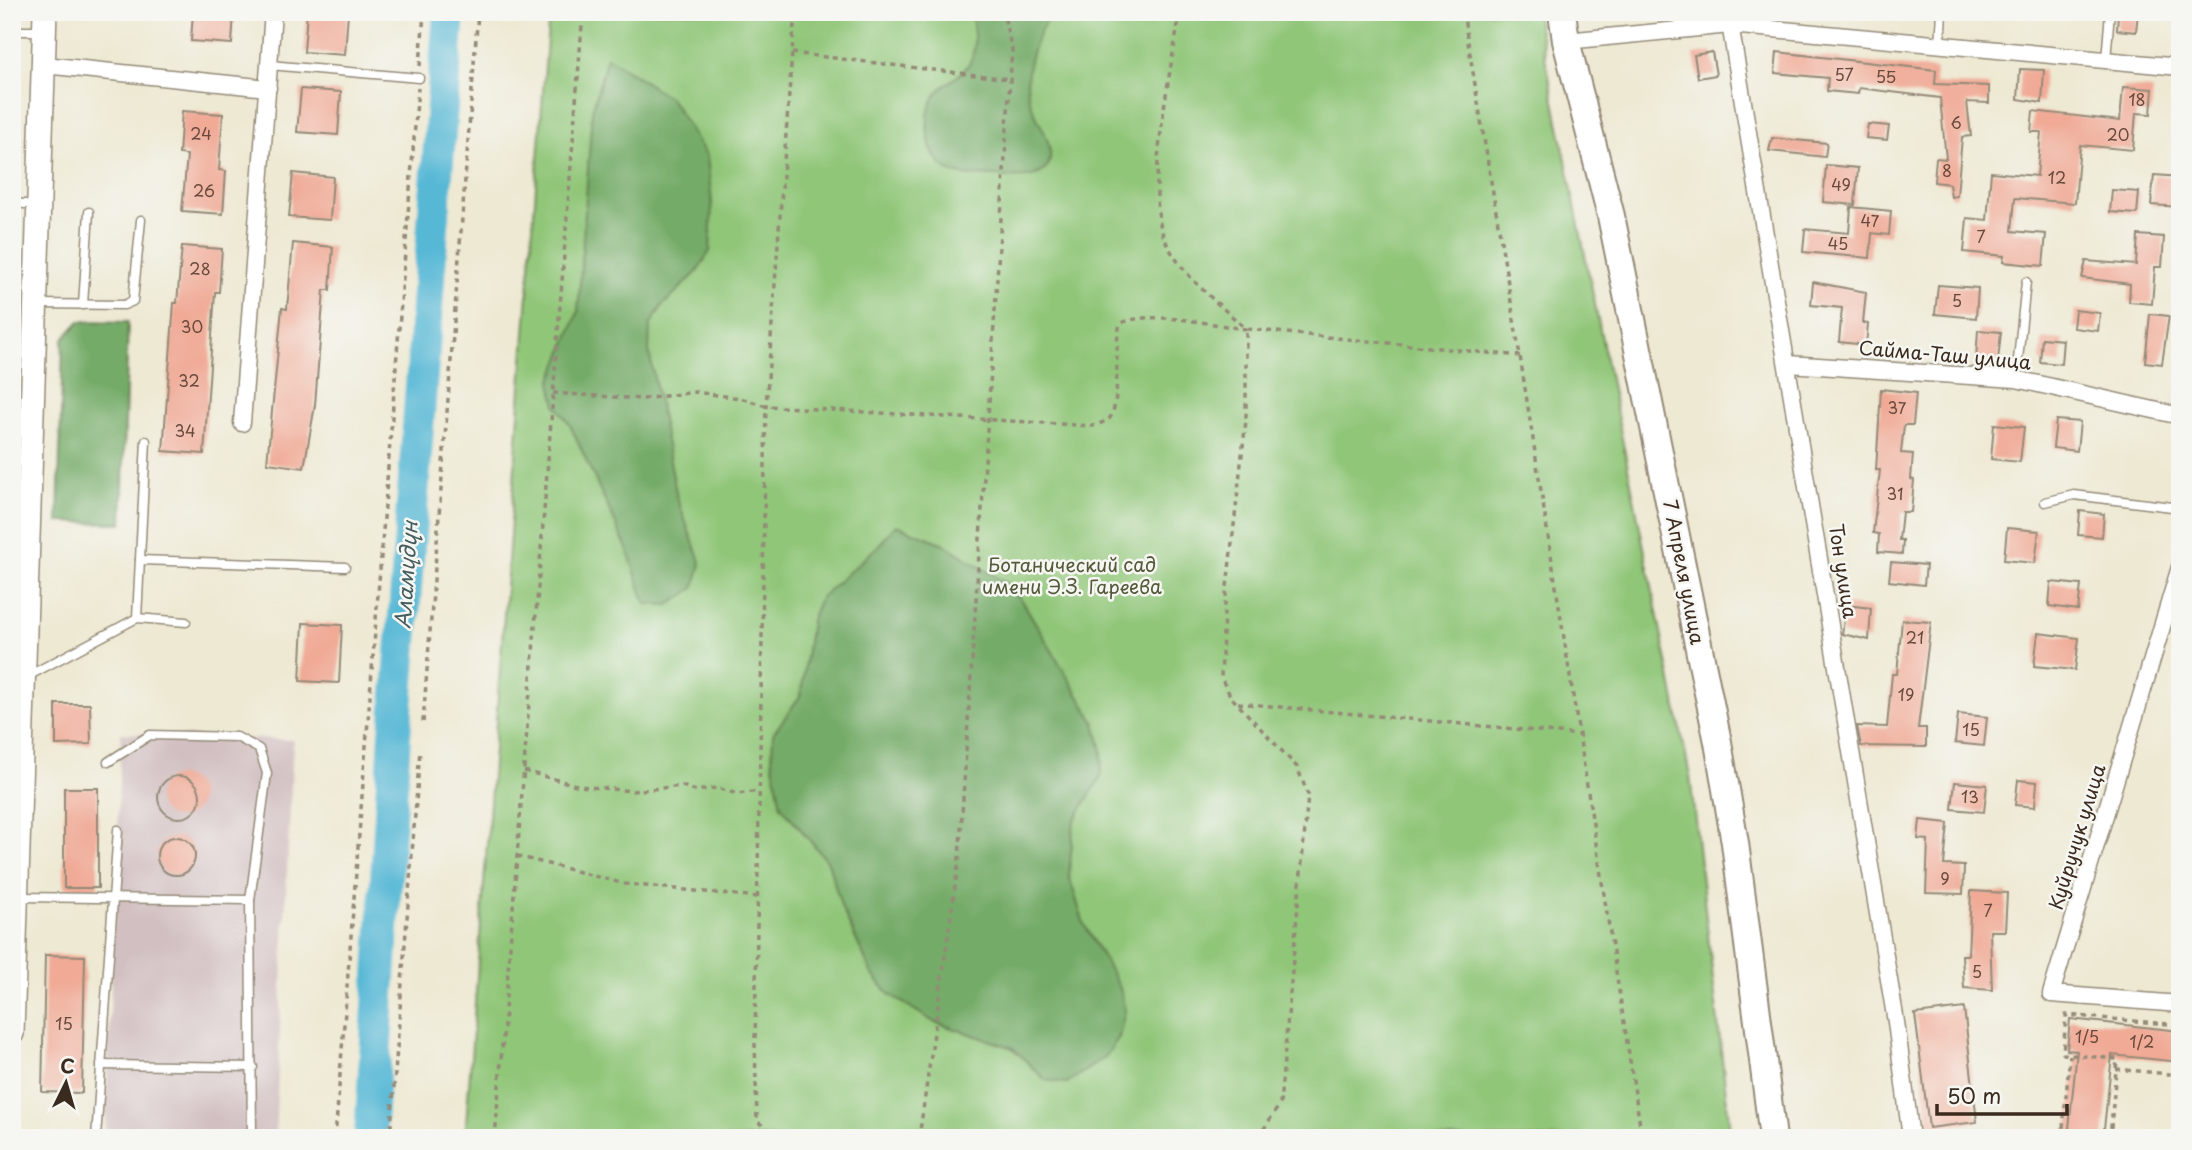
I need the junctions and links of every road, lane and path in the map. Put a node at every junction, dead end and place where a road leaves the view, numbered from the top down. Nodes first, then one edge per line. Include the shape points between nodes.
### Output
1 (273, 12) edge
2 (424, 12) edge
3 (478, 12) edge
4 (583, 12) edge
5 (795, 12) edge
6 (1003, 12) edge
7 (1180, 12) edge
8 (1463, 12) edge
9 (1562, 12) edge
10 (1942, 12) edge
11 (2110, 12) edge
12 (1729, 19) edge
13 (45, 22) edge
14 (12, 31) edge
15 (1566, 41) junction
16 (1940, 45) junction
17 (792, 53) junction
18 (2106, 60) junction
19 (44, 65) junction
20 (269, 65) junction
21 (2180, 67) edge
22 (419, 78) junction
23 (1009, 79) junction
24 (268, 88) junction
25 (12, 203) edge
26 (39, 205) junction
27 (89, 212) dead end
28 (141, 220) dead end
29 (2026, 282) dead end
30 (36, 304) junction
31 (83, 304) junction
32 (1245, 329) junction
33 (1520, 356) junction
34 (1788, 364) junction
35 (2016, 379) junction
36 (553, 393) junction
37 (766, 406) junction
38 (2180, 416) edge
39 (987, 421) junction
40 (242, 422) dead end
41 (146, 441) dead end
42 (2045, 502) dead end
43 (2180, 508) edge
44 (140, 559) junction
45 (345, 567) dead end
46 (2180, 567) edge
47 (137, 618) junction
48 (186, 622) dead end
49 (20, 685) edge
50 (1236, 702) junction
51 (423, 722) dead end
52 (1579, 735) junction
53 (420, 750) dead end
54 (107, 762) dead end
55 (524, 771) junction
56 (759, 791) junction
57 (118, 830) dead end
58 (517, 856) junction
59 (17, 897) junction
60 (757, 897) junction
61 (114, 899) junction
62 (250, 900) junction
63 (2180, 1004) edge
64 (2180, 1025) edge
65 (12, 1033) edge
66 (2070, 1055) junction
67 (101, 1065) junction
68 (253, 1067) junction
69 (2116, 1069) junction
70 (2180, 1075) edge
71 (96, 1138) edge
72 (252, 1138) edge
73 (335, 1138) edge
74 (390, 1138) edge
75 (495, 1138) edge
76 (778, 1138) edge
77 (919, 1138) edge
78 (1258, 1138) edge
79 (1642, 1138) edge
80 (1773, 1138) edge
81 (1910, 1138) edge
82 (2062, 1138) edge
83 (2110, 1138) edge

1 - 20 street
2 - 22 path
3 - 51 path
4 - 36 path
5 - 17 path
6 - 23 path via 1012,50
7 - 32 path via 1157,205 1164,237 1194,281
8 - 33 path
9 - 15 main road, 7 Апреля улица
10 - 16 lane
11 - 18 lane
12 - 15 street
12 - 16 street
12 - 34 street, Тон улица
13 - 14 lane
13 - 19 main road
15 - 80 main road, 7 Апреля улица via 1611,216 1718,742
16 - 18 street
17 - 23 path
17 - 37 path
18 - 21 street
19 - 24 street
19 - 26 main road
20 - 22 lane
20 - 24 street
22 - 73 path
23 - 39 path
24 - 40 street
25 - 26 lane
26 - 30 main road
27 - 31 lane
28 - 31 lane via 133,301
29 - 35 lane
30 - 31 lane
30 - 49 main road
32 - 33 path
32 - 39 path via 1132,317 1119,324 1115,337 1114,408 1109,418 1093,426
32 - 50 path via 1246,420 1221,678
33 - 52 path
34 - 35 street, Сайма-Таш улица
34 - 81 street, Тон улица via 1894,1009
35 - 38 street, Сайма-Таш улица
36 - 37 path via 643,399 695,392
36 - 55 path
37 - 39 path
37 - 56 path
39 - 77 path via 959,859
41 - 44 lane
42 - 43 lane via 2074,495
44 - 45 lane
44 - 47 lane
46 - 63 street, Куйручук улица via 2051,995
47 - 48 lane
47 - 49 lane
49 - 59 main road
50 - 52 path
50 - 78 path via 1297,766 1308,795 1280,1104
52 - 79 path
53 - 74 path
54 - 62 lane via 150,735 237,737 259,749 267,773
55 - 56 path via 580,786 632,791 683,786 738,794
55 - 58 path
56 - 60 path
57 - 61 lane
58 - 60 path via 625,884
58 - 75 path
59 - 61 lane
59 - 65 main road
60 - 76 path via 757,1121
61 - 62 lane
61 - 67 lane
62 - 68 lane
64 - 66 path via 2066,1015 2063,1054
66 - 69 path via 2117,1059
66 - 82 path
67 - 68 lane
67 - 71 lane
68 - 72 lane
69 - 70 path
69 - 83 path

